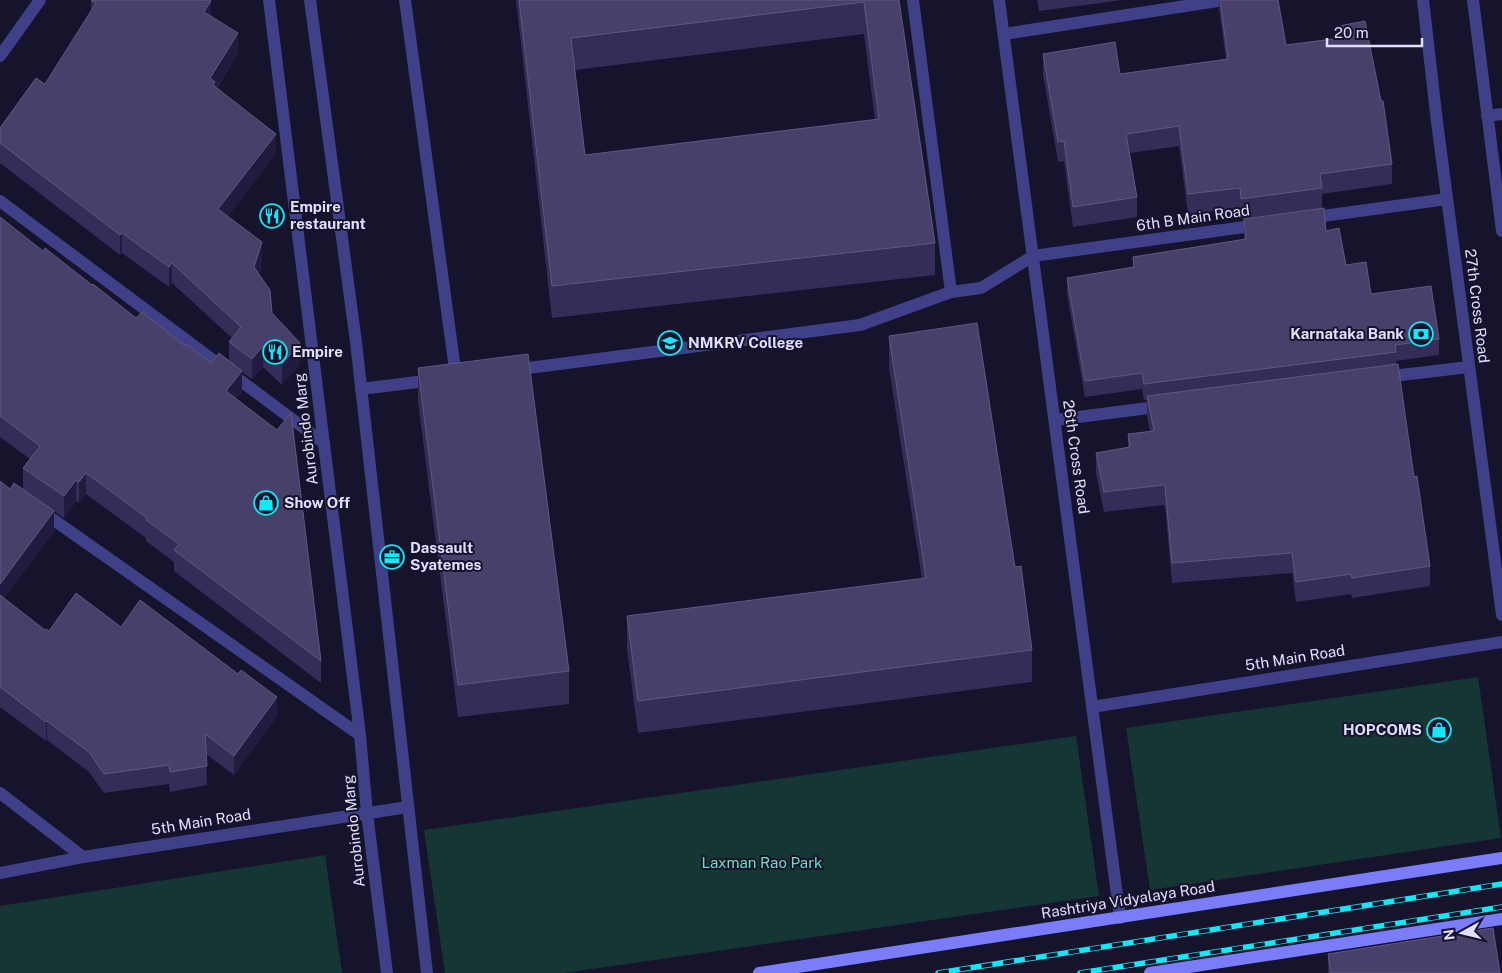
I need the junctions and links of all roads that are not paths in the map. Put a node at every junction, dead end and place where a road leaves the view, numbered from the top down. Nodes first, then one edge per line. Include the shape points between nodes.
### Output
1 (40, 0) edge
2 (269, 0) edge
3 (310, 0) edge
4 (406, 0) edge
5 (913, 0) edge
6 (999, 0) edge
7 (1224, 0) edge
8 (1423, 0) edge
9 (1473, 0) edge
10 (1004, 34) junction
11 (0, 56) edge
12 (1502, 114) edge
13 (1487, 116) junction
14 (1447, 199) junction
15 (0, 201) edge
16 (1299, 220) edge
17 (1270, 224) edge
18 (1502, 231) edge
19 (1033, 256) junction
20 (951, 292) junction
21 (1468, 366) junction
22 (496, 372) edge
23 (1370, 379) edge
24 (362, 389) junction
25 (1173, 405) edge
26 (1055, 420) junction
27 (324, 443) junction
28 (33, 506) edge
29 (1502, 615) edge
30 (1502, 642) edge
31 (1092, 707) junction
32 (360, 735) junction
33 (0, 793) edge
34 (408, 807) junction
35 (367, 813) junction
36 (83, 857) junction
37 (1502, 858) edge
38 (0, 873) edge
39 (1120, 918) junction
40 (1502, 919) edge
41 (386, 973) edge
42 (427, 973) edge
43 (759, 973) edge
44 (1150, 973) edge

1 - 11 street
2 - 27 street, Aurobindo Marg
3 - 24 street
4 - 24 street via 461,376
5 - 20 street
6 - 10 street, 26th Cross Road
7 - 10 street
8 - 14 street, 27th Cross Road
9 - 13 street
10 - 19 street, 26th Cross Road
12 - 13 street
13 - 18 street
14 - 16 street
14 - 21 street, 27th Cross Road
15 - 27 street
17 - 19 street, 6th B Main Road
19 - 20 street via 981,288
19 - 26 street, 26th Cross Road
20 - 22 street via 860,325
21 - 23 street
21 - 29 street, 27th Cross Road
24 - 34 street
25 - 26 street
26 - 31 street, 26th Cross Road
27 - 32 street, Aurobindo Marg
28 - 32 street
30 - 31 street, 5th Main Road
31 - 39 street, 26th Cross Road
32 - 35 street, Aurobindo Marg
33 - 36 street
34 - 35 street, 5th Main Road
34 - 42 street
35 - 36 street, 5th Main Road
35 - 41 street, Aurobindo Marg
36 - 38 street, 5th Main Road
37 - 39 main road, Rashtriya Vidyalaya Road
39 - 43 main road, Rashtriya Vidyalaya Road
40 - 44 main road

